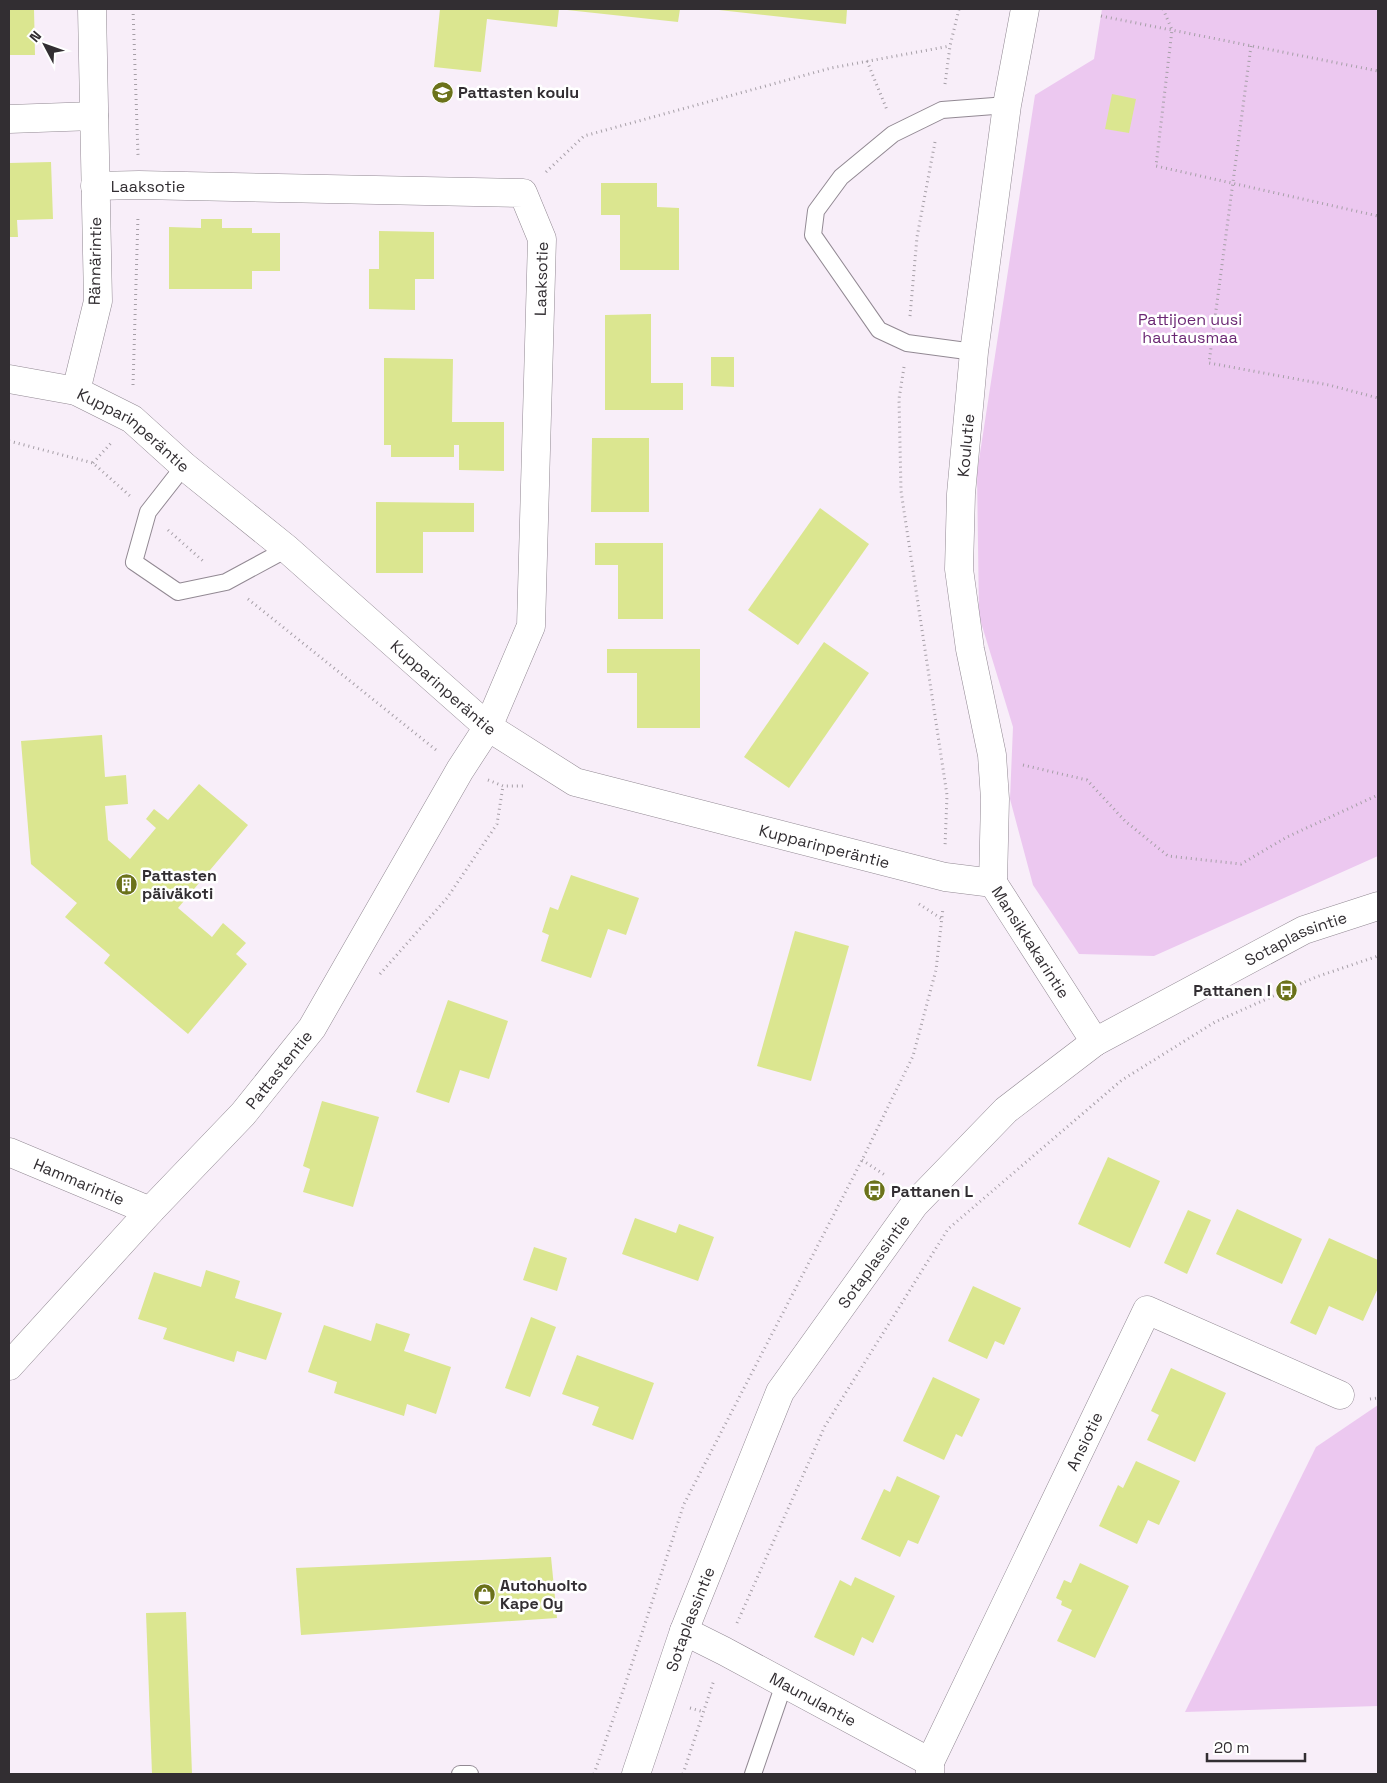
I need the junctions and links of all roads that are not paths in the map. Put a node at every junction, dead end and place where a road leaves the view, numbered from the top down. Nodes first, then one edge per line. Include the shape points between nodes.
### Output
1 (92, 9) edge
2 (1025, 9) edge
3 (1007, 105) junction
4 (94, 116) junction
5 (9, 118) edge
6 (95, 186) junction
7 (974, 352) junction
8 (9, 379) edge
9 (76, 391) junction
10 (184, 466) junction
11 (287, 549) junction
12 (488, 727) junction
13 (945, 877) joint
14 (993, 883) junction
15 (1378, 906) edge
16 (1095, 1042) junction
17 (9, 1152) edge
18 (150, 1211) junction
19 (9, 1366) edge
20 (1340, 1396) dead end
21 (684, 1631) junction
22 (784, 1684) junction
23 (930, 1768) edge
24 (460, 1774) edge
25 (470, 1774) edge
26 (636, 1774) edge
27 (753, 1774) edge

1 - 4 street, Rännärintie
2 - 3 street, Koulutie
3 - 7 street, Koulutie
3 - 7 lane via 942,110 894,134 842,177 816,211 814,235 879,330 907,343
4 - 5 street
4 - 6 street, Rännärintie
6 - 9 street, Rännärintie via 98,300
6 - 12 street, Laaksotie via 523,193 542,239 531,626
7 - 14 street, Koulutie via 961,494 959,569 970,649 992,755
8 - 9 street, Kupparinperäntie
9 - 10 street, Kupparinperäntie via 132,419
10 - 11 street, Kupparinperäntie
10 - 11 lane via 148,512 134,562 178,592 226,582
11 - 12 street, Kupparinperäntie
12 - 13 street, Kupparinperäntie via 575,782
12 - 18 street, Pattastentie via 312,1028 243,1114
13 - 14 street, Mansikkakarintie
14 - 16 street, Mansikkakarintie
15 - 16 street, Sotaplassintie via 1304,930
16 - 21 street, Sotaplassintie via 1006,1110 914,1205 780,1392
17 - 18 street, Hammarintie
18 - 19 street, Pattastentie
20 - 23 street, Ansiotie via 1147,1310
21 - 22 street, Maunulantie
21 - 26 street, Sotaplassintie
22 - 23 street, Maunulantie
22 - 27 lane
24 - 25 lane

